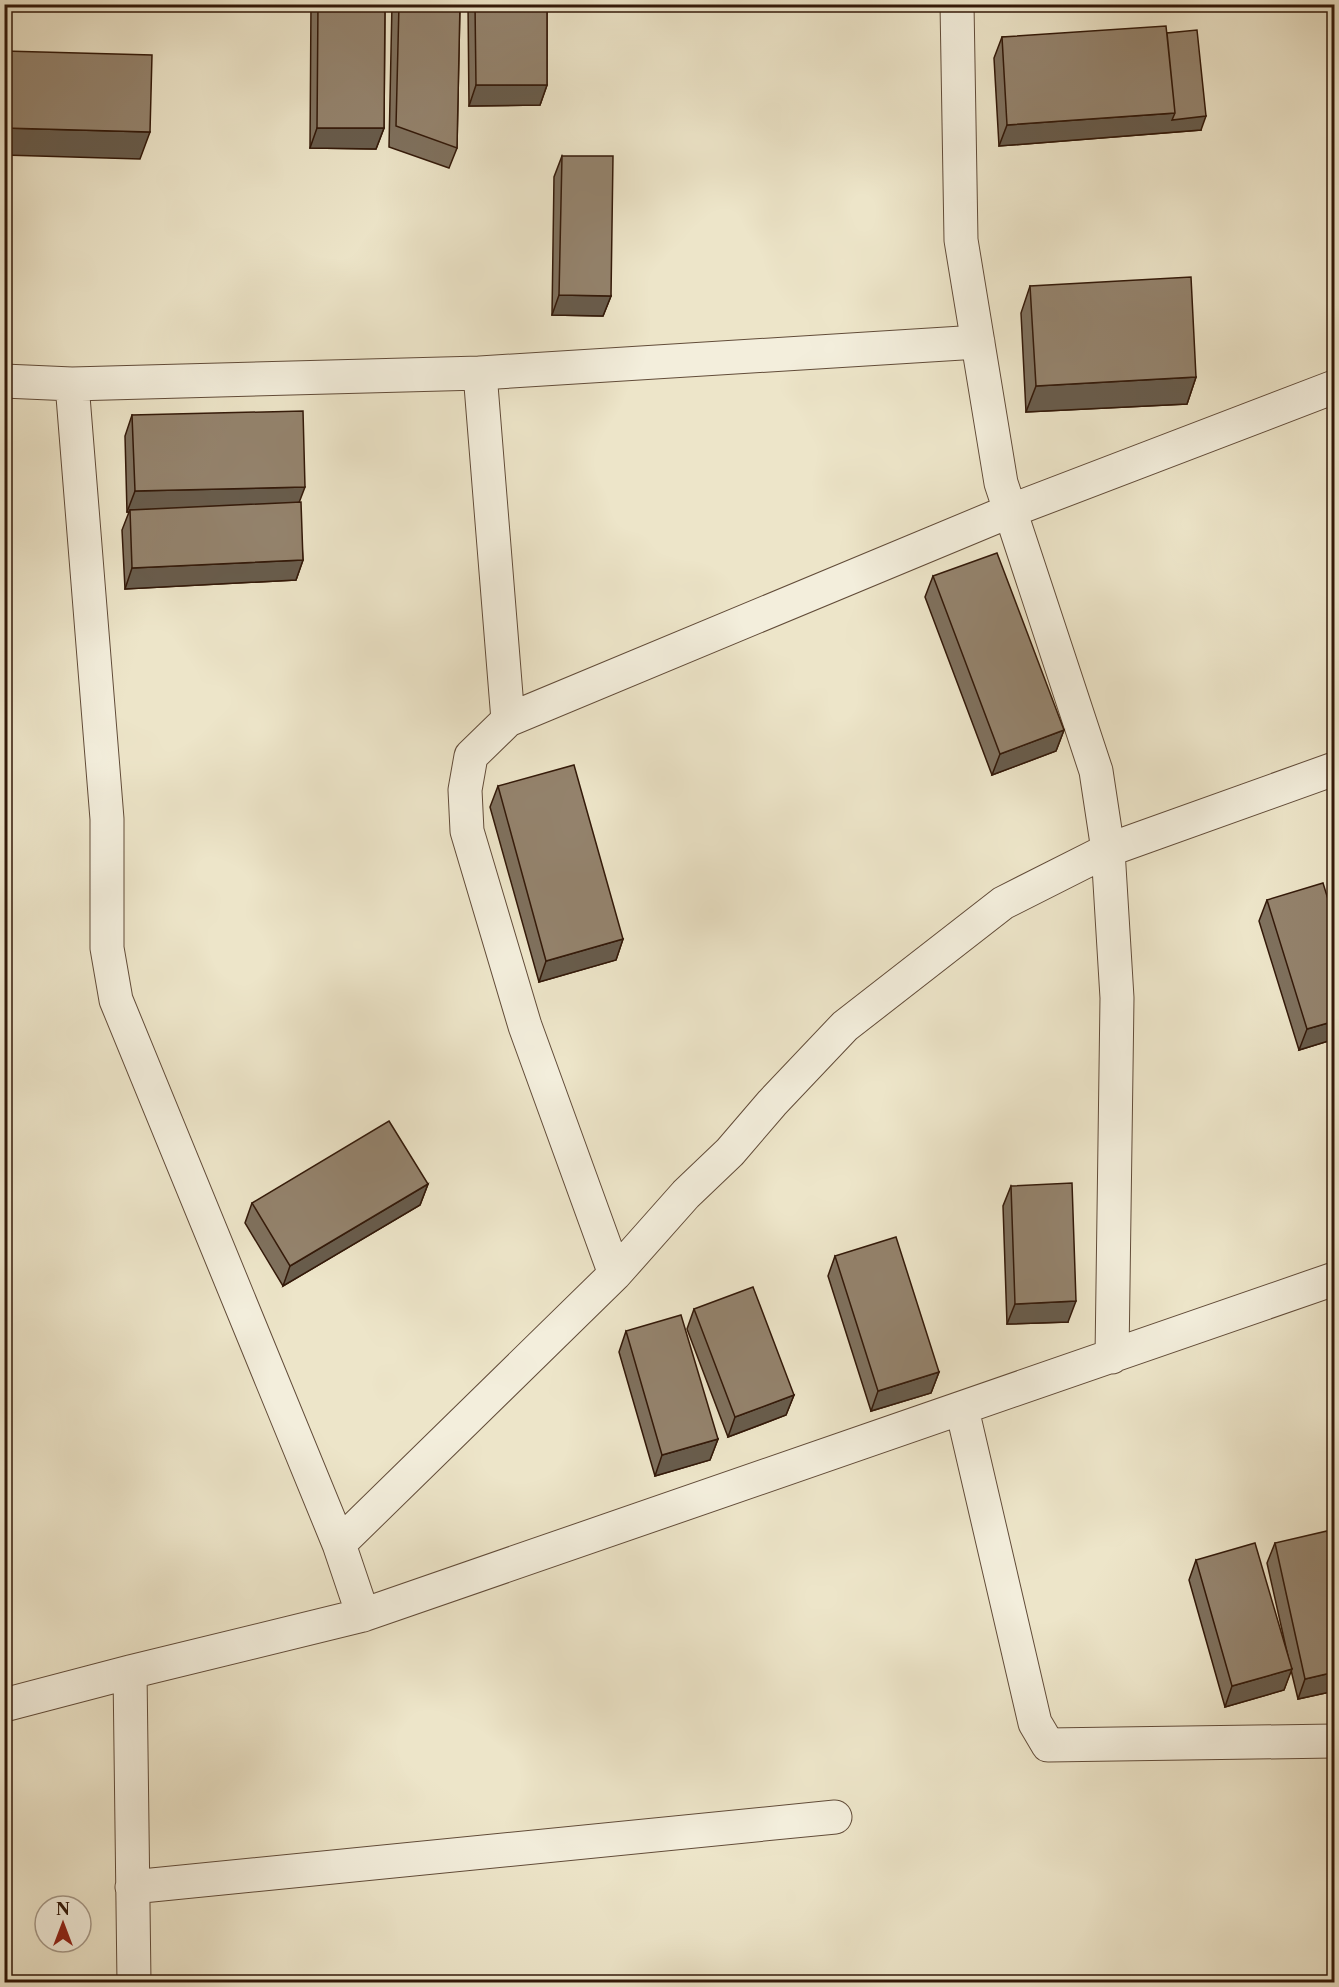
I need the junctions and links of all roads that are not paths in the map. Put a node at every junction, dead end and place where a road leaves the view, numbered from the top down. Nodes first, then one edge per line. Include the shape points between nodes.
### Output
1 (957, 4) edge
2 (978, 342) junction
3 (480, 373) junction
4 (4, 381) edge
5 (72, 384) junction
6 (1335, 387) edge
7 (1010, 511) junction
8 (508, 720) junction
9 (1335, 769) edge
10 (1108, 850) junction
11 (615, 1274) junction
12 (1335, 1279) edge
13 (1112, 1357) junction
14 (962, 1409) junction
15 (339, 1544) junction
16 (363, 1615) junction
17 (130, 1672) junction
18 (4, 1705) edge
19 (1335, 1741) edge
20 (835, 1817) dead end
21 (132, 1887) junction
22 (134, 1983) edge

1 - 2 street via 961,240
2 - 3 street
2 - 7 street via 1001,483
3 - 5 street
3 - 8 street
4 - 5 street
5 - 15 street via 107,819 107,948 116,1000
6 - 7 street
7 - 8 street
7 - 10 street via 1096,771
8 - 11 street via 471,756 465,790 467,831 525,1026
9 - 10 street
10 - 11 street via 1003,903 845,1026
10 - 13 street via 1117,998
11 - 15 street
12 - 13 street
13 - 14 street
14 - 16 street
14 - 19 street via 1035,1723 1048,1745
15 - 16 street
16 - 17 street
17 - 18 street
17 - 21 street
20 - 21 street
21 - 22 street

